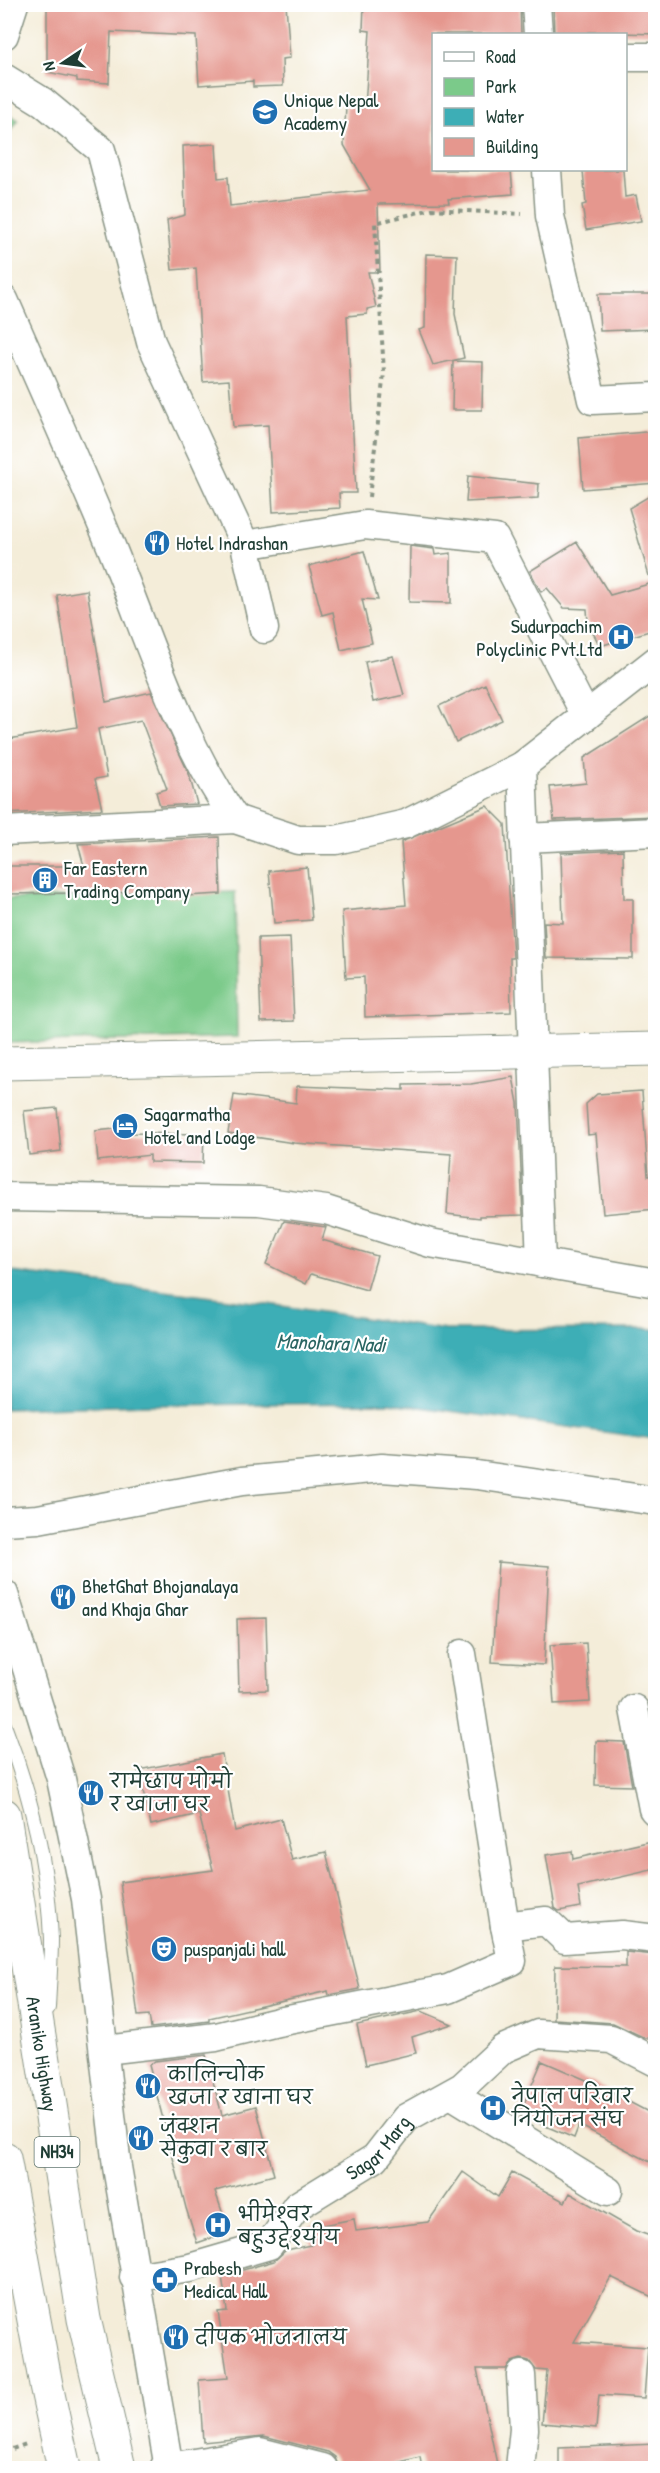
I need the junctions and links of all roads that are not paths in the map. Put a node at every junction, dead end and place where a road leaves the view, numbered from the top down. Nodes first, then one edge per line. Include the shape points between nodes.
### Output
1 (14, 4) edge
2 (536, 4) edge
3 (538, 33) edge
4 (4, 35) edge
5 (627, 57) edge
6 (656, 57) edge
7 (4, 78) edge
8 (547, 171) edge
9 (4, 300) edge
10 (656, 397) edge
11 (245, 545) junction
12 (264, 629) dead end
13 (656, 661) edge
14 (586, 716) junction
15 (522, 766) junction
16 (235, 819) junction
17 (4, 831) edge
18 (656, 832) edge
19 (524, 838) junction
20 (656, 1048) edge
21 (534, 1049) junction
22 (4, 1063) edge
23 (4, 1197) edge
24 (541, 1263) junction
25 (656, 1283) edge
26 (656, 1500) edge
27 (4, 1521) edge
28 (4, 1594) edge
29 (462, 1654) dead end
30 (634, 1709) dead end
31 (4, 1725) edge
32 (656, 1812) edge
33 (4, 1815) edge
34 (505, 1926) junction
35 (656, 1939) edge
36 (105, 2050) junction
37 (656, 2062) edge
38 (45, 2075) junction
39 (451, 2094) junction
40 (4, 2158) edge
41 (608, 2191) dead end
42 (134, 2277) junction
43 (521, 2375) dead end
44 (168, 2468) edge
45 (64, 2469) edge
46 (119, 2469) edge
47 (323, 2469) edge
48 (520, 2469) edge

1 - 4 street
2 - 3 street
5 - 6 street
7 - 11 street via 44,102 101,150 151,342
8 - 10 street via 550,216 592,400
9 - 16 street via 111,546 182,726 210,783
11 - 12 street
11 - 14 street via 365,525 495,539
13 - 14 street
14 - 15 street
15 - 16 street via 406,824 336,840 298,840
15 - 19 street
16 - 17 street
18 - 19 street
19 - 21 street
20 - 21 main road
21 - 22 main road
21 - 24 street
23 - 24 street via 259,1201 326,1210 430,1243
24 - 25 street
26 - 27 street via 477,1475 382,1468 242,1480 38,1519
28 - 36 street via 61,1779 86,1899
29 - 34 street
30 - 32 street via 652,1809
31 - 38 lane via 25,1780 46,1890 51,1940
33 - 38 main road, Araniko Highway / NH34
34 - 35 street via 546,1921 565,1939 622,1935
34 - 36 street via 512,1960 448,1989 216,2037
36 - 42 street
37 - 39 street, Sagar Marg via 611,2039 538,2034 503,2049
38 - 46 main road, Araniko Highway / NH34 via 84,2319
39 - 41 street
39 - 42 street, Sagar Marg via 406,2118 375,2158 297,2206 269,2245 190,2268
40 - 45 main road, NH34
42 - 44 street
43 - 48 street via 524,2429
44 - 47 street via 260,2452

